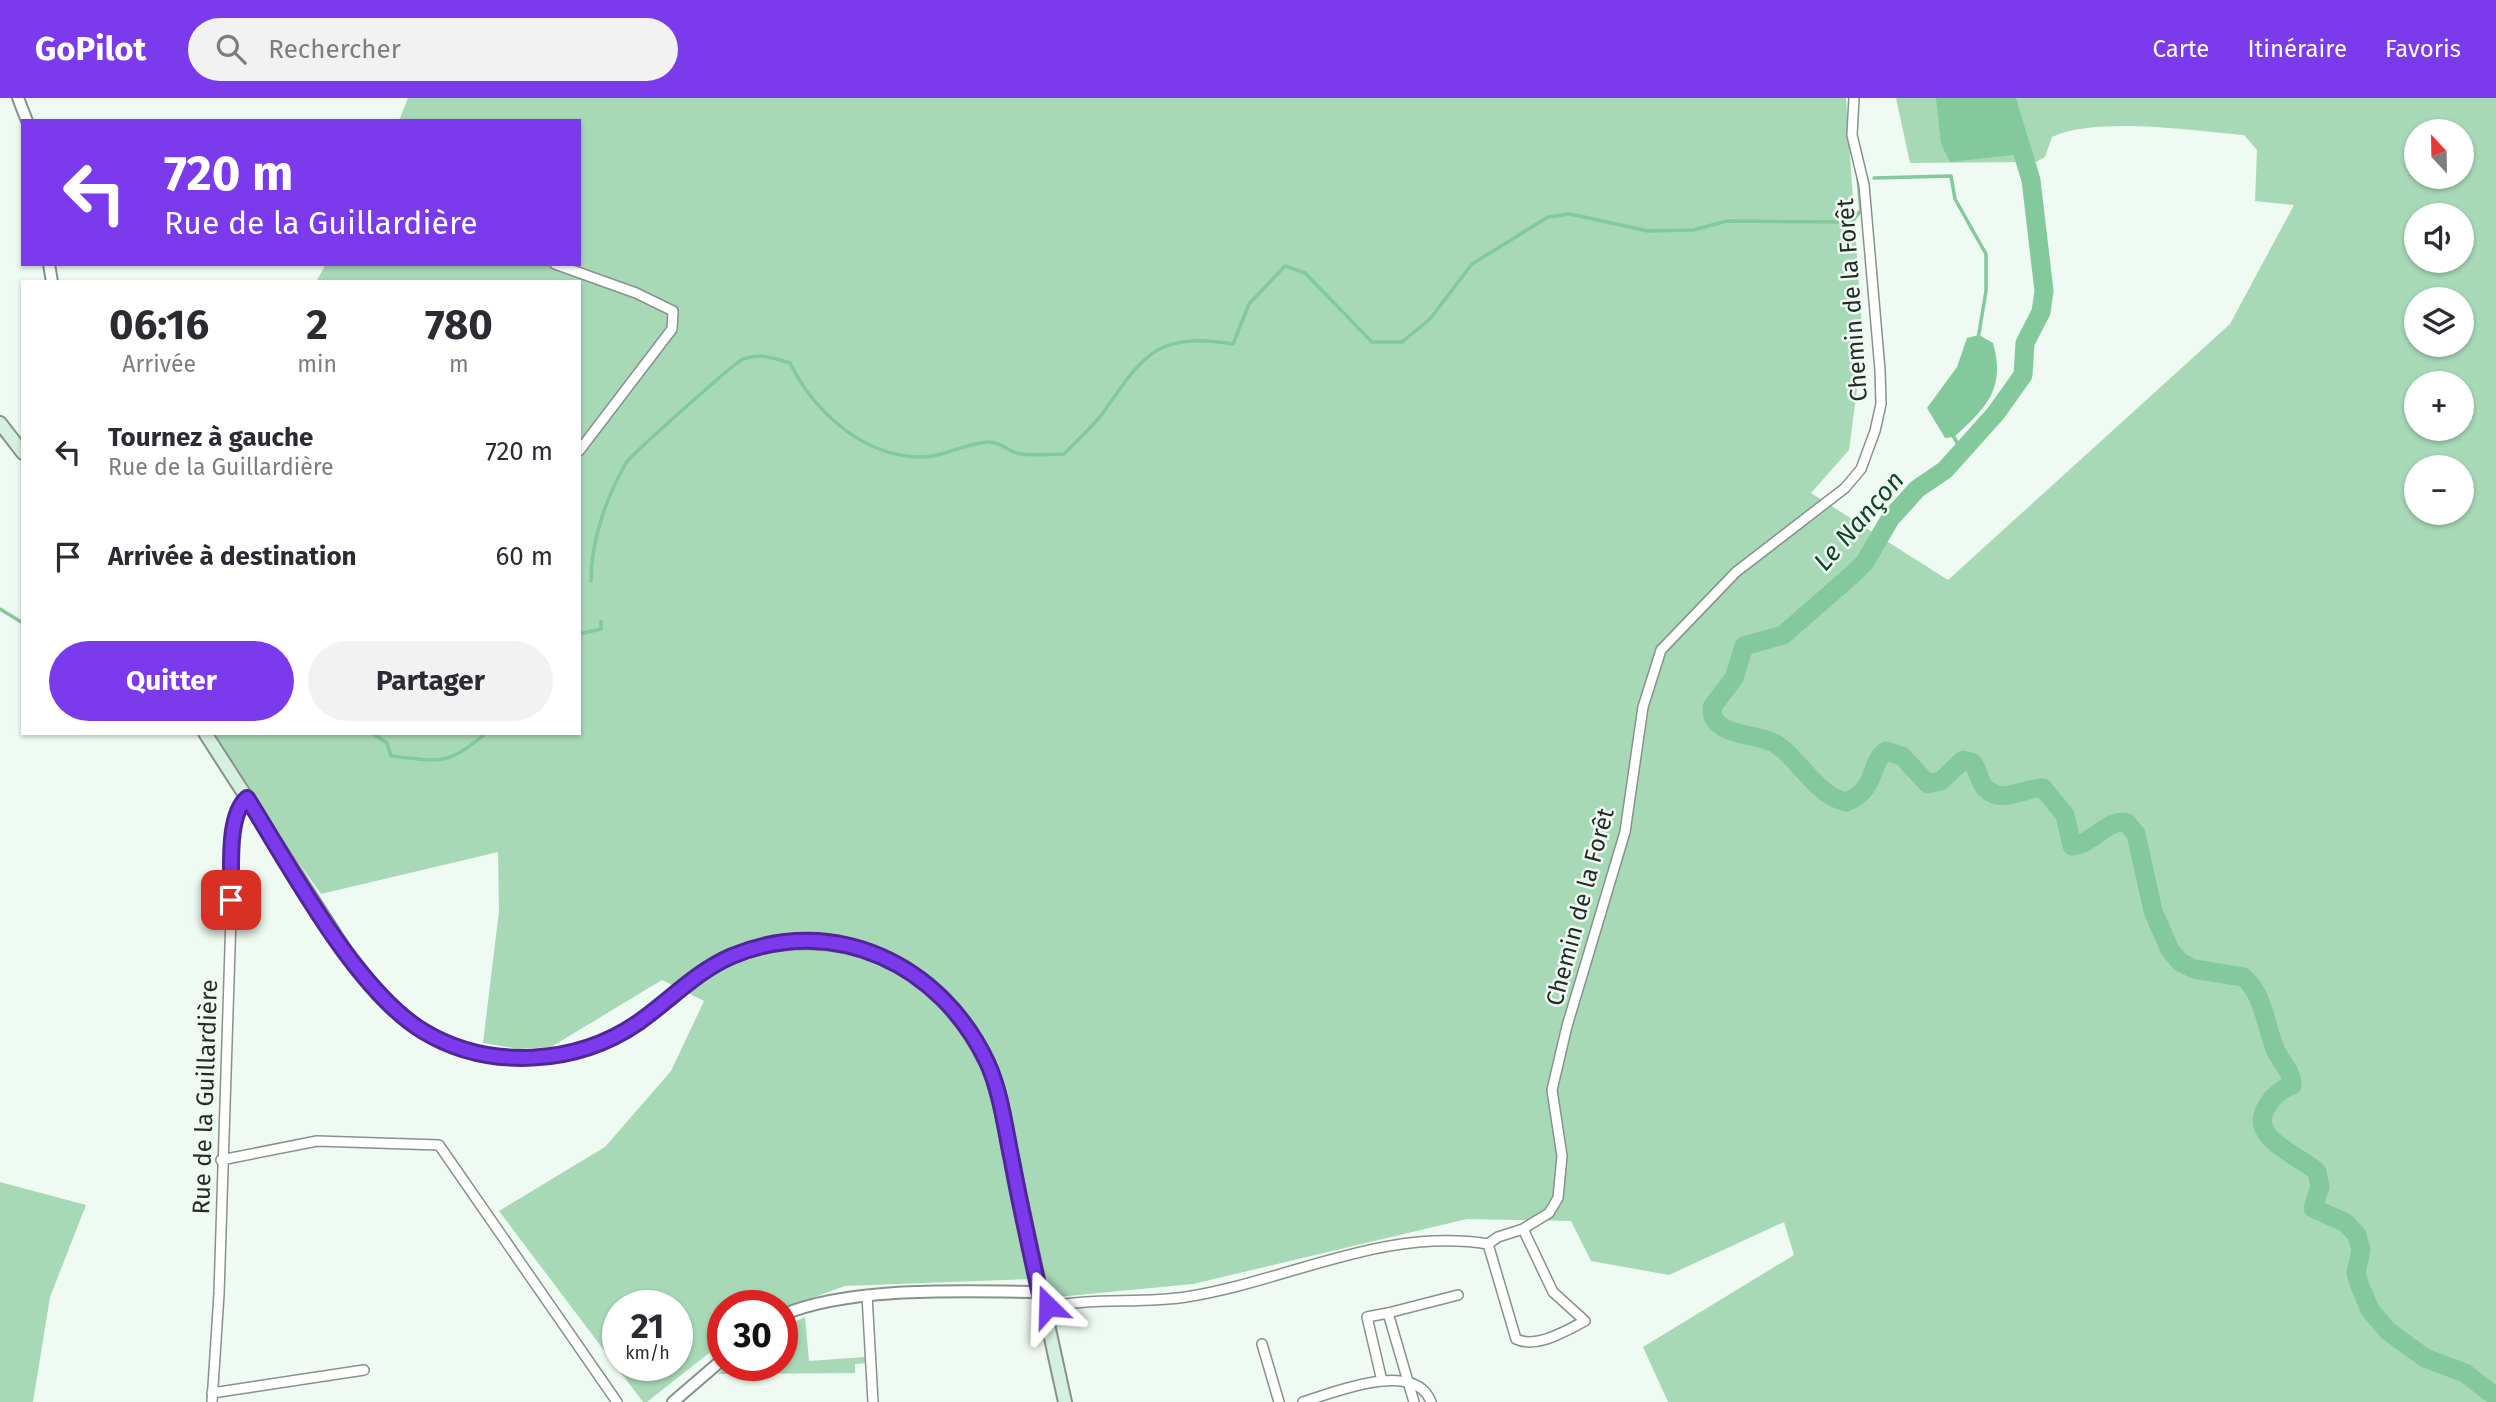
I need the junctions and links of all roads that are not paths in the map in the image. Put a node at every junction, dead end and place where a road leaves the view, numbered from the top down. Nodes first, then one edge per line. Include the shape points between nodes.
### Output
1 (18, 98) edge
2 (1854, 98) edge
3 (26, 119) edge
4 (561, 266) edge
5 (0, 423) edge
6 (581, 448) edge
7 (21, 450) edge
8 (206, 735) edge
9 (247, 798) junction
10 (221, 1160) junction
11 (1523, 1229) junction
12 (1488, 1244) junction
13 (1039, 1292) junction
14 (867, 1295) junction
15 (1458, 1295) dead end
16 (798, 1308) edge
17 (1043, 1308) junction
18 (1388, 1313) junction
19 (1262, 1344) dead end
20 (364, 1370) dead end
21 (707, 1373) edge
22 (1407, 1380) junction
23 (1382, 1381) junction
24 (212, 1398) edge
25 (617, 1402) edge
26 (673, 1402) edge
27 (873, 1402) edge
28 (1065, 1402) edge
29 (1279, 1402) edge
30 (1303, 1402) edge
31 (1414, 1402) edge
32 (1431, 1402) edge

1 - 3 street
2 - 11 street, Chemin de la Forêt via 1852,135 1864,185 1879,356 1881,404 1875,431 1861,469 1845,488 1736,572 1661,650 1643,707 1625,832 1552,1090 1563,1156 1558,1198 1549,1213
4 - 6 street via 673,311 672,330
5 - 7 main road
8 - 9 main road
9 - 10 street, Rue de la Guillardière via 234,822
9 - 13 main road via 369,982 423,1031 482,1054 513,1059 574,1052 637,1023 731,956 767,946 835,943 897,962 954,1009 988,1065
10 - 24 street, Rue de la Guillardière
10 - 25 street via 317,1141 439,1145
11 - 12 street, Chemin de la Forêt
11 - 12 street via 1553,1292 1585,1321 1540,1341 1516,1339
12 - 17 street, Chemin de la Forêt via 1442,1240 1389,1244 1186,1297
13 - 14 street
13 - 17 main road
14 - 16 street
14 - 27 street
15 - 18 street
17 - 28 main road
18 - 22 street
18 - 23 street via 1367,1317
19 - 29 street
20 - 24 street
21 - 26 street
22 - 23 street
22 - 31 street
22 - 32 street via 1427,1391
23 - 30 street

